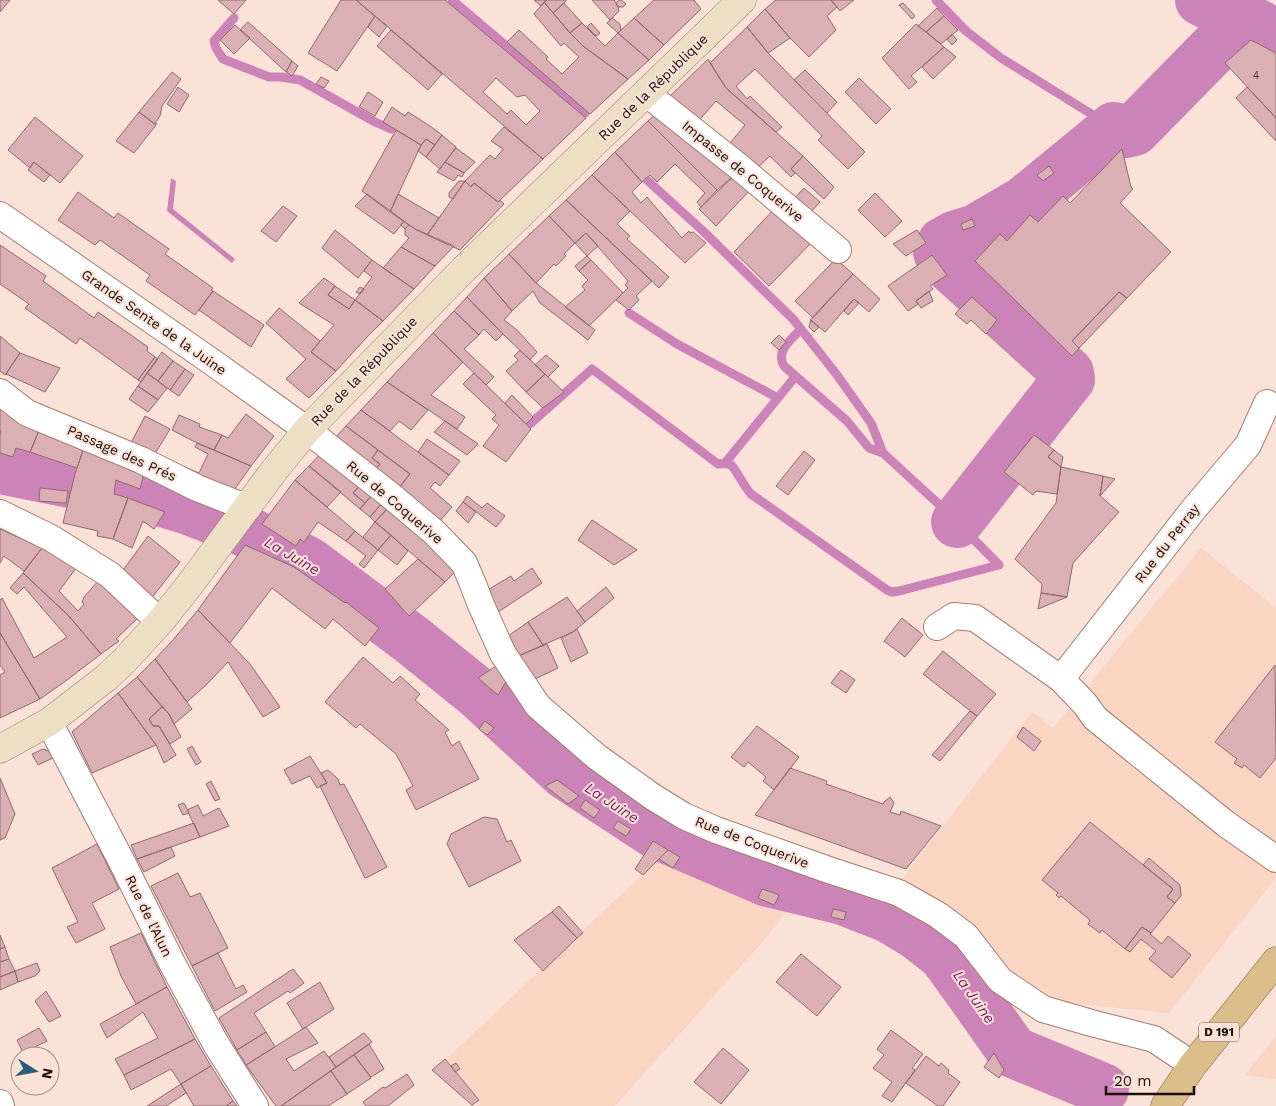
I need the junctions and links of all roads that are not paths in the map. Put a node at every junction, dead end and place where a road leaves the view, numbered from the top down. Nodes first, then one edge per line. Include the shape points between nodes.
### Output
1 (738, 1) edge
2 (646, 93) junction
3 (0, 215) edge
4 (838, 250) dead end
5 (0, 392) edge
6 (1267, 403) dead end
7 (306, 430) junction
8 (248, 508) junction
9 (0, 514) edge
10 (160, 622) junction
11 (937, 627) dead end
12 (1062, 679) junction
13 (49, 722) junction
14 (0, 749) edge
15 (1276, 859) edge
16 (1276, 960) edge
17 (1193, 1065) junction
18 (255, 1106) edge
19 (1165, 1106) edge

1 - 2 street, Rue de la République
2 - 4 street, Impasse de Coquerive
2 - 7 street, Rue de la République via 464,269
3 - 7 street, Grande Sente de la Juine
5 - 8 street, Passage des Prés via 27,413
6 - 12 street, Rue du Perray via 1248,445 1193,510
7 - 8 street, Rue de la République
7 - 17 street, Rue de Coquerive via 434,532 464,563 502,654 538,706 597,757 653,798 716,830 898,893 938,915 966,936 1000,980 1043,1009 1154,1039
8 - 10 street, Rue de la République
9 - 10 street via 52,538 110,575
10 - 13 street, Rue de la République via 106,678
11 - 12 street via 954,616 975,618
12 - 15 street via 1095,718 1226,824
13 - 14 street, Rue de la République
13 - 18 street, Rue de l'Alun via 173,965 216,1044
16 - 17 main road, D 191
17 - 19 main road, D 191

